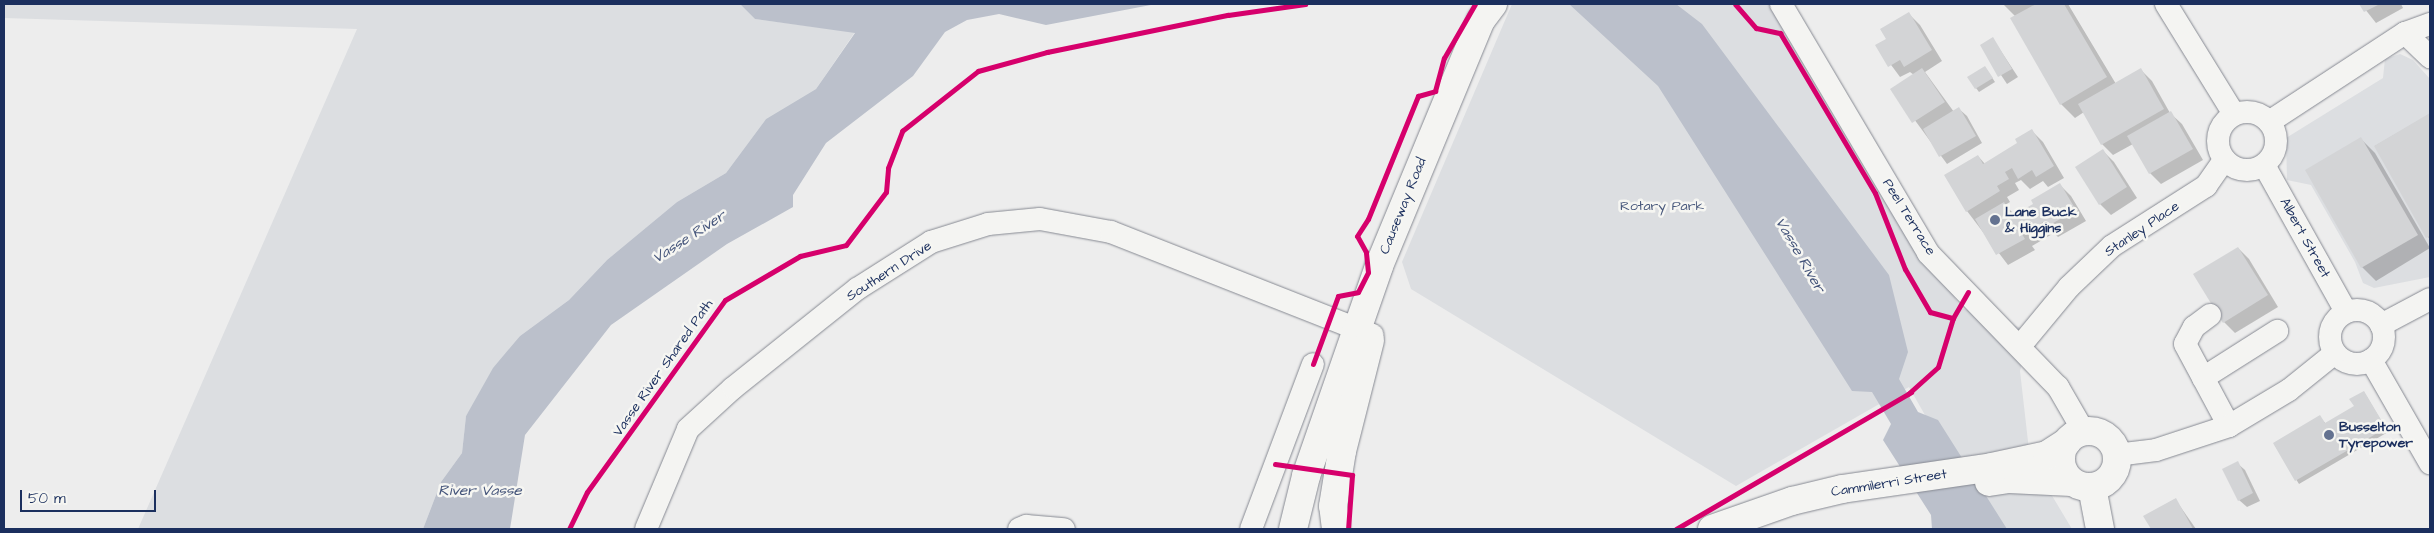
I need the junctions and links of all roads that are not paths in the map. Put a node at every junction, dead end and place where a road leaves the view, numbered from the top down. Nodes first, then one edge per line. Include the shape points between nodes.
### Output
1 (1494, 4) edge
2 (1781, 4) edge
3 (2166, 4) edge
4 (2430, 24) edge
5 (2405, 33) junction
6 (2430, 57) edge
7 (2234, 114) junction
8 (2269, 122) junction
9 (2224, 160) junction
10 (2264, 165) junction
11 (2430, 299) edge
12 (2346, 312) junction
13 (2210, 315) dead end
14 (2381, 326) junction
15 (2277, 331) dead end
16 (1364, 332) junction
17 (2021, 346) junction
18 (2335, 353) junction
19 (2371, 360) junction
20 (1313, 364) dead end
21 (2203, 378) junction
22 (2229, 426) junction
23 (2075, 437) junction
24 (2116, 455) junction
25 (2430, 463) edge
26 (1994, 474) junction
27 (2082, 484) junction
28 (1883, 491) junction
29 (646, 529) edge
30 (1019, 529) edge
31 (1064, 529) edge
32 (1250, 529) edge
33 (1293, 529) edge
34 (1336, 529) edge
35 (1712, 529) edge
36 (1767, 529) edge
37 (2100, 529) edge

1 - 16 main road, Causeway Road via 1437,168
2 - 17 street, Peel Terrace via 1928,253
3 - 7 street
4 - 5 street
5 - 6 street
5 - 8 street
7 - 8 street via 2253,112
7 - 9 street via 2221,126 2218,135
8 - 10 street via 2276,145
9 - 10 street via 2243,170
9 - 17 street, Stanley Place via 2206,186 2112,246 2069,286
10 - 12 street, Albert Street
11 - 14 street
12 - 14 street via 2365,311
12 - 18 street via 2334,322 2330,331
13 - 21 street via 2194,327 2185,344
14 - 19 street via 2384,340
15 - 21 street
16 - 29 street, Southern Drive via 1111,232 1040,219 988,224 930,242 873,279 733,388 688,429
16 - 33 main road, Causeway Road via 1306,476
16 - 34 main road, Causeway Road via 1333,506
17 - 23 street, Peel Terrace via 2058,387
18 - 19 street via 2350,363
18 - 22 street via 2289,390
19 - 25 street
20 - 32 street
21 - 22 street
22 - 24 street via 2156,450
23 - 24 main road via 2105,437
23 - 26 main road, Cammilerri Street via 2047,455
23 - 27 main road via 2061,459 2066,476
24 - 27 main road via 2113,472 2108,479
26 - 27 main road, Cammilerri Street
26 - 28 main road, Cammilerri Street
27 - 37 main road
28 - 35 main road, Cammilerri Street via 1842,489 1792,501
28 - 36 main road, Cammilerri Street
30 - 31 street via 1026,526

